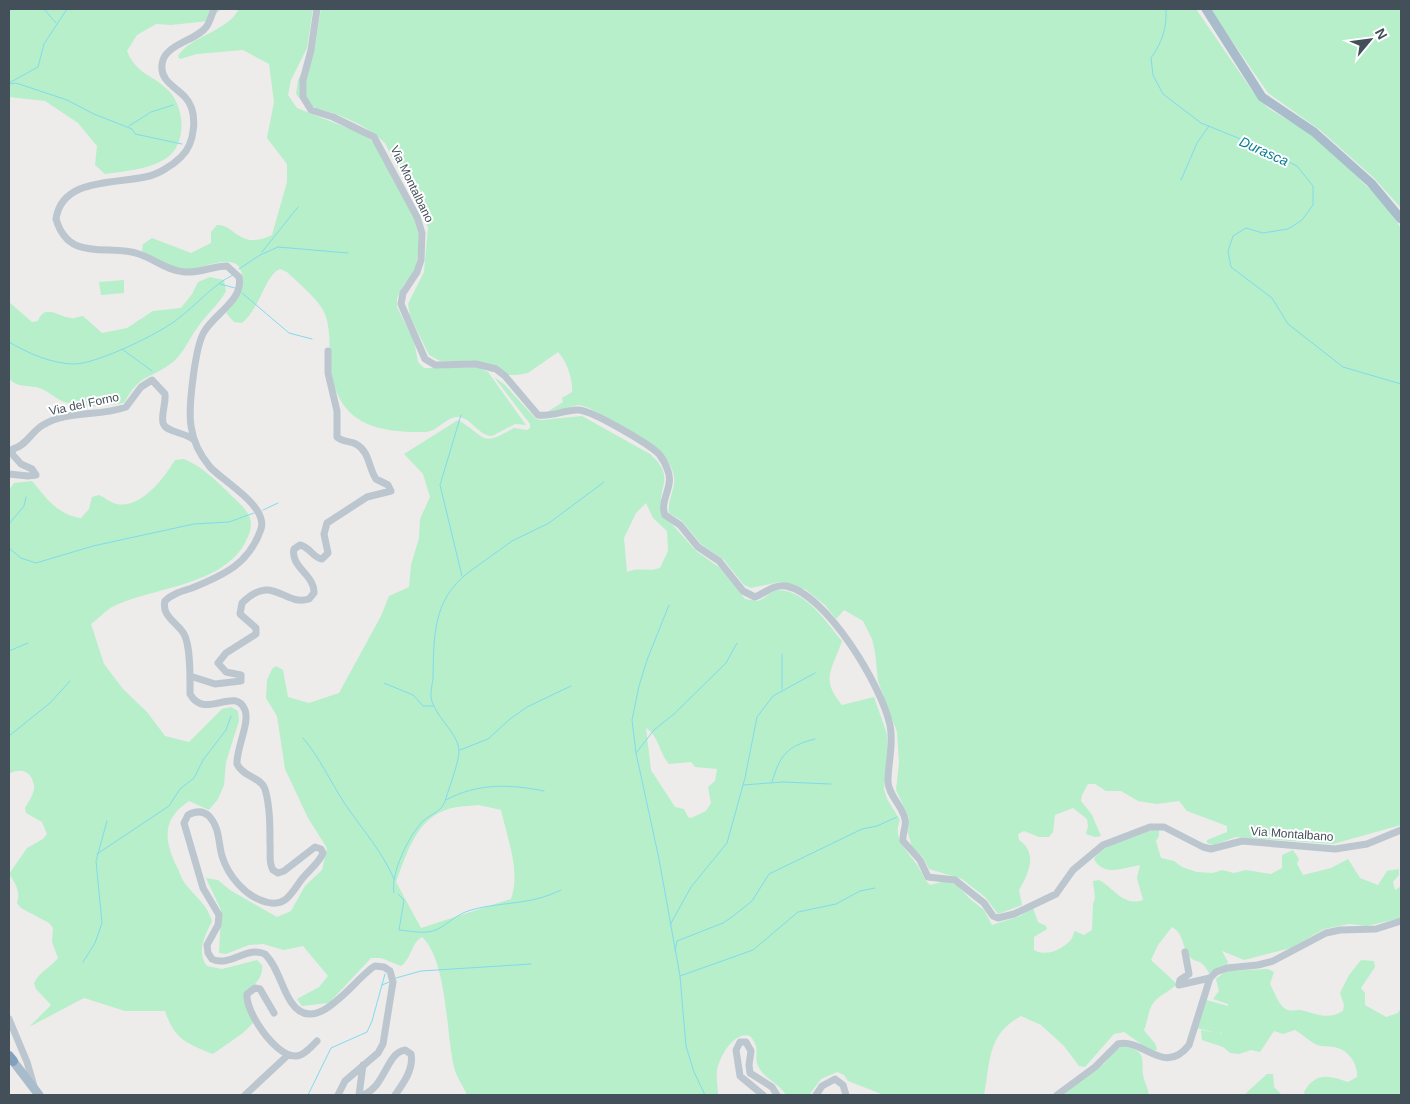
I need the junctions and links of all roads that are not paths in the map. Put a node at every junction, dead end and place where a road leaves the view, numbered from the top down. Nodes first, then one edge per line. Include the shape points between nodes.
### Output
1 (214, 9) edge
2 (317, 9) edge
3 (1206, 9) edge
4 (1401, 219) edge
5 (328, 351) dead end
6 (195, 441) junction
7 (11, 448) edge
8 (9, 474) edge
9 (190, 676) junction
10 (1401, 830) edge
11 (1401, 921) edge
12 (1185, 952) dead end
13 (1210, 978) junction
14 (274, 1013) dead end
15 (9, 1019) edge
16 (317, 1041) dead end
17 (288, 1055) junction
18 (12, 1061) edge
19 (27, 1062) junction
20 (363, 1065) junction
21 (37, 1093) edge
22 (245, 1095) edge
23 (338, 1095) edge
24 (358, 1095) edge
25 (363, 1095) edge
26 (394, 1095) edge
27 (763, 1095) edge
28 (777, 1095) edge
29 (816, 1095) edge
30 (846, 1095) edge
31 (1057, 1095) edge

1 - 6 street via 205,28 168,53 162,62 162,71 168,82 190,104 193,121 189,148 174,163 155,174 96,184 71,195 61,204 56,220 65,236 81,247 134,252 183,272 227,266 237,272 238,291 208,326 200,341 190,414
2 - 10 street, Via Montalbano via 303,80 303,97 311,110 374,137 417,218 422,233 421,260 403,293 401,304 425,359 435,365 476,364 496,369 538,415 585,411 652,449 663,459 670,477 663,506 665,515 680,525 698,547 719,561 743,591 755,597 777,586 786,586 818,604 856,650 890,723 892,741 888,786 905,817 904,841 920,860 928,877 958,882 998,918 1022,911 1056,894 1073,870 1104,845 1150,827 1164,827 1211,849 1242,841 1342,848 1367,844
3 - 4 main road via 1262,97 1314,132 1371,183
5 - 9 street via 336,434 340,440 362,449 370,460 376,479 388,485 391,491 368,497 327,523 324,534 328,553 322,559 304,546 294,548 294,557 314,585 314,594 309,599 300,600 268,589 256,592 242,603 240,614 256,628 256,634 226,652 218,663 226,672 241,675 241,681 215,684
6 - 7 street, Via del Forno via 183,432 166,427 163,422 165,394 152,380 141,387 126,407 61,418 42,425 24,443
6 - 9 street via 200,453 218,475 252,504 262,525 252,548 240,564 165,601 167,615 185,636
7 - 8 street, Via del Forno via 21,464 32,468 36,474
9 - 20 street via 190,694 197,703 206,706 231,700 245,709 237,764 242,772 265,788 269,815 269,861 273,870 278,873 284,871 315,847 323,851 288,899 277,904 261,901 250,895 227,867 211,818 198,811 188,815 184,820 186,830 202,883 219,915 218,925 207,945 208,953 218,962 254,951 262,952 268,956 289,999 298,1009 314,1013 333,1004 375,966 384,967 392,975 393,988 383,1044 378,1053
11 - 13 street via 1376,929 1326,933 1273,962 1227,968
12 - 13 street via 1189,974 1180,980 1179,985
13 - 31 street via 1188,1045 1181,1053 1162,1058 1128,1043 1118,1044 1096,1067
14 - 17 street via 260,989 255,988 247,994 247,1001 265,1037
15 - 19 street
16 - 17 street via 296,1057
17 - 22 street
18 - 19 street via 24,1069
18 - 21 main road
19 - 21 street
20 - 23 street via 345,1081
20 - 24 street
25 - 26 street via 376,1087 392,1059 405,1050 411,1054 411,1059 403,1084
27 - 28 street via 740,1076 736,1050 740,1042 750,1046 750,1073 772,1087
29 - 30 street via 826,1083 835,1079 843,1085

